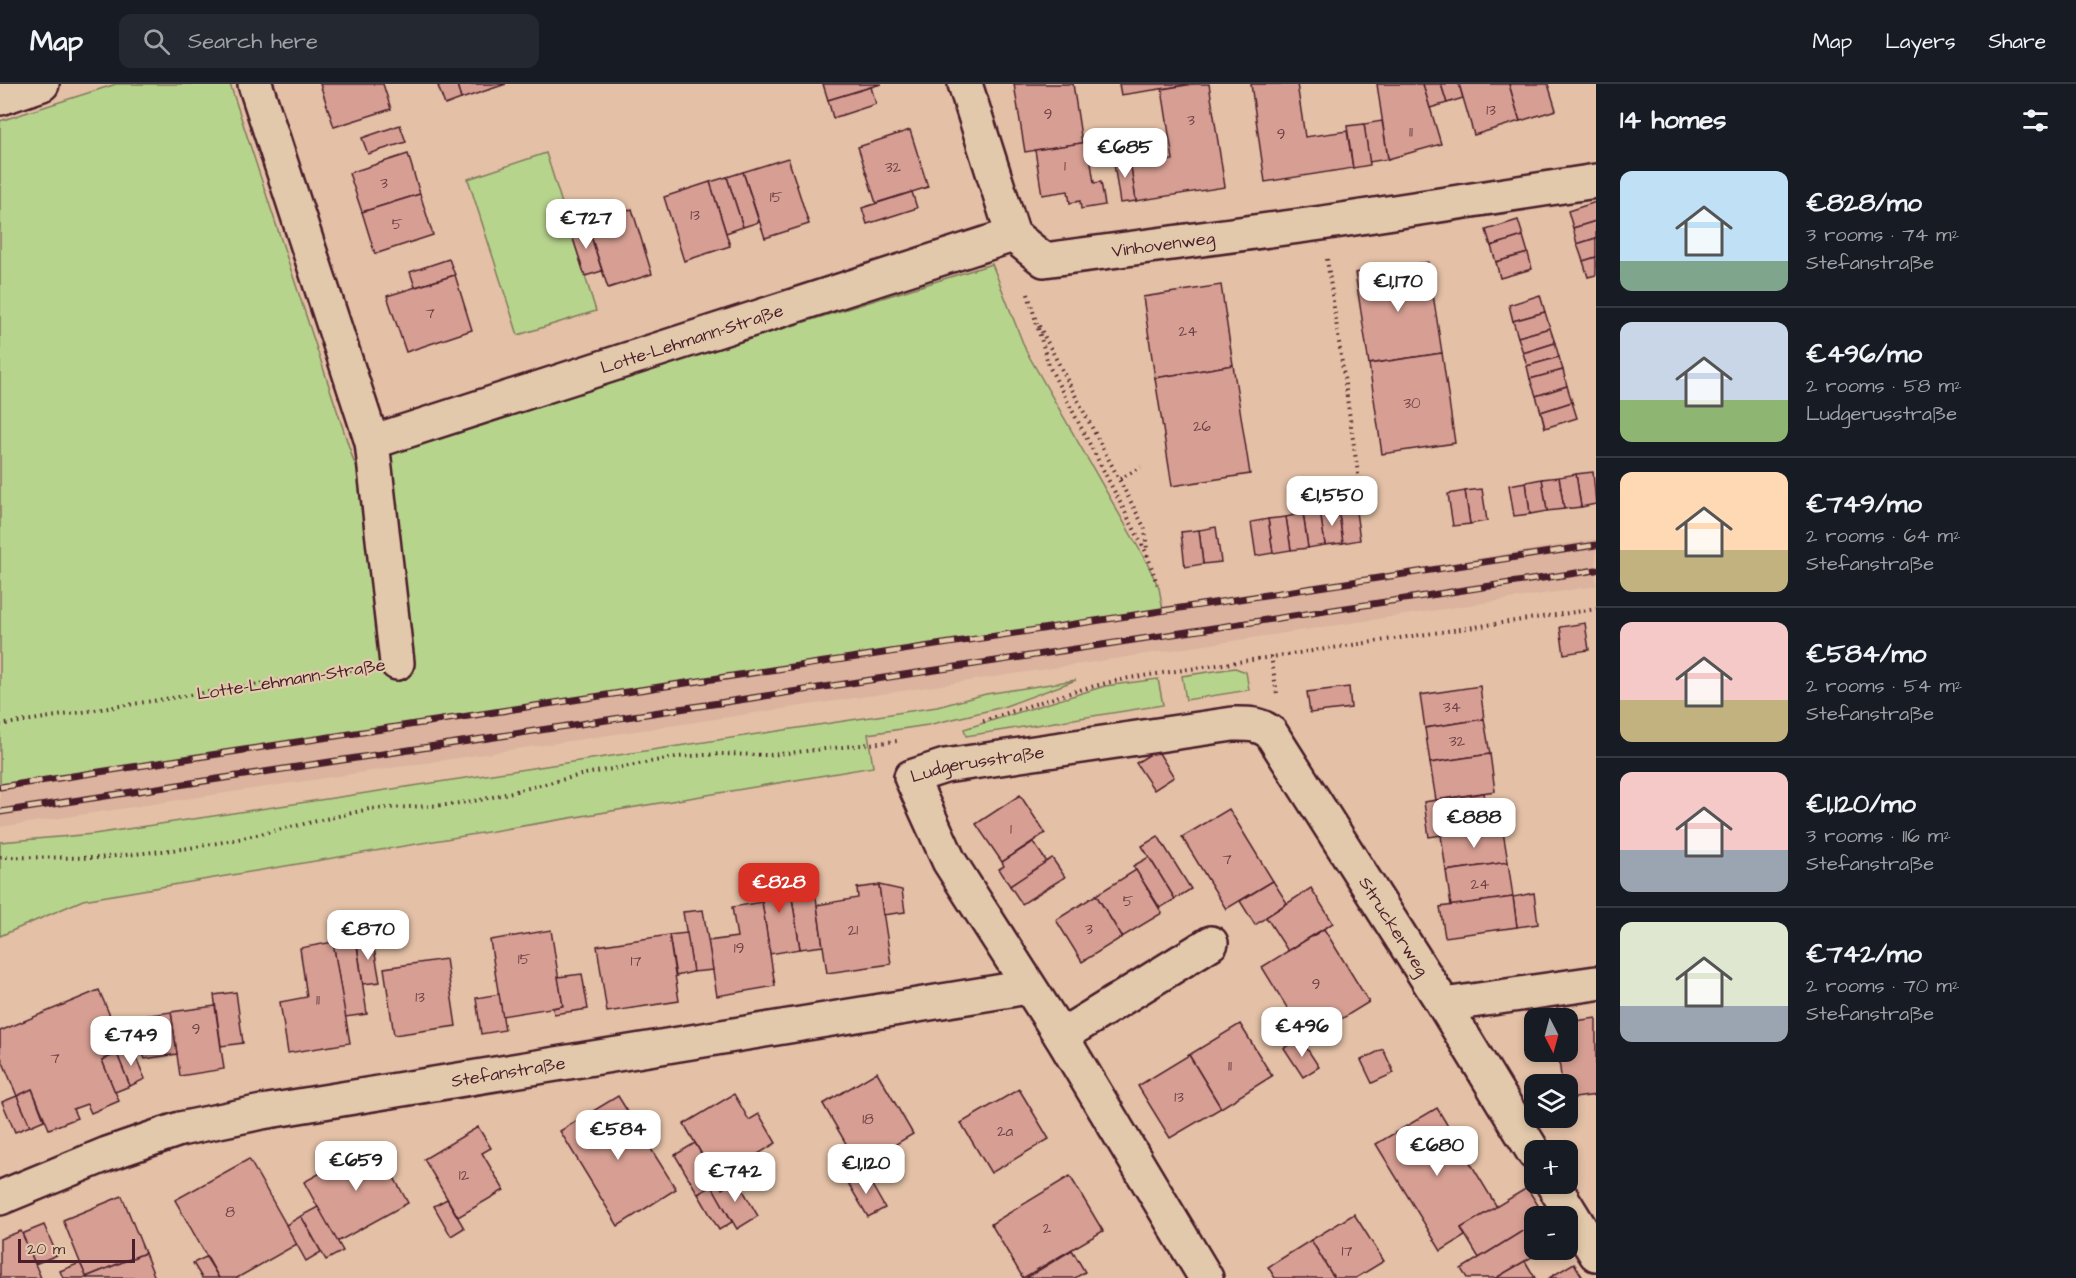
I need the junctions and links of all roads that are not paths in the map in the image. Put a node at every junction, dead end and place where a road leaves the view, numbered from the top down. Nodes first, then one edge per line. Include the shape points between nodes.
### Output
1 (42, 84) edge
2 (255, 84) edge
3 (965, 84) edge
4 (0, 98) edge
5 (1596, 182) edge
6 (1012, 235) junction
7 (372, 442) junction
8 (397, 663) road end
9 (1233, 724) joint
10 (1211, 943) dead end
11 (1596, 983) edge
12 (1028, 987) junction
13 (1444, 1005) junction
14 (1061, 1036) junction
15 (1526, 1140) edge
16 (1559, 1194) edge
17 (0, 1198) edge
18 (1596, 1254) edge
19 (1206, 1278) edge

1 - 4 street
2 - 7 street, Lotte-Lehmann-Straße
3 - 6 street
5 - 6 street, Vinhovenweg via 1044,260
6 - 7 street, Lotte-Lehmann-Straße
7 - 8 street, Lotte-Lehmann-Straße
9 - 12 street, Ludgerusstraße via 945,766 911,777 949,861
9 - 13 street, Struckerweg via 1257,725 1271,733
10 - 14 street
11 - 13 street
12 - 14 street, Ludgerusstraße
12 - 17 street, Stefanstraße via 238,1117 159,1136
13 - 15 street, Struckerweg
14 - 19 street, Ludgerusstraße
16 - 18 street

